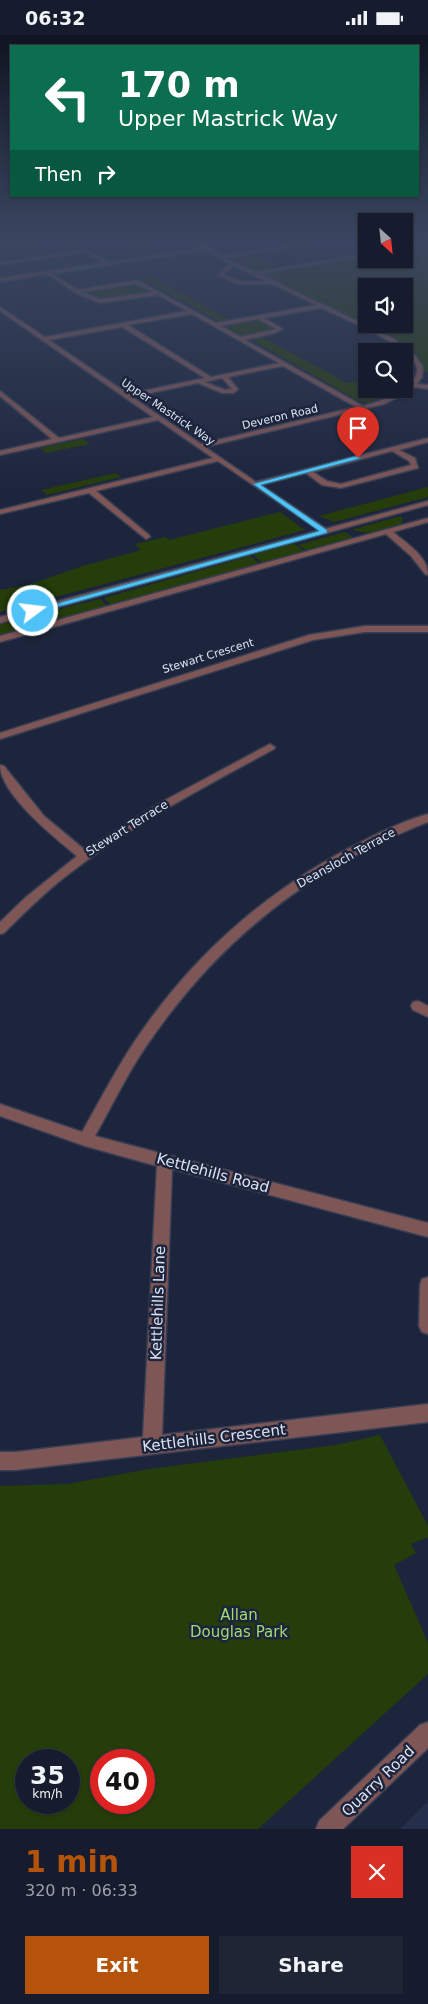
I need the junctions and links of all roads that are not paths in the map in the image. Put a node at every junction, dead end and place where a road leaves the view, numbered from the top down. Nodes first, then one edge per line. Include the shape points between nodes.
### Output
1 (22, 324) edge
2 (130, 324) edge
3 (222, 324) edge
4 (271, 324) edge
5 (356, 324) edge
6 (123, 325) junction
7 (215, 325) joint
8 (44, 339) junction
9 (240, 339) junction
10 (395, 343) edge
11 (413, 356) edge
12 (284, 363) junction
13 (223, 376) junction
14 (210, 379) junction
15 (198, 381) junction
16 (413, 385) joint
17 (428, 387) edge
18 (0, 393) edge
19 (127, 396) junction
20 (391, 398) edge
21 (12, 403) junction
22 (0, 405) edge
23 (362, 408) junction
24 (159, 418) junction
25 (57, 440) junction
26 (428, 440) edge
27 (200, 446) junction
28 (393, 449) junction
29 (0, 453) edge
30 (219, 459) junction
31 (307, 471) junction
32 (256, 484) junction
33 (90, 490) junction
34 (428, 503) edge
35 (0, 511) edge
36 (428, 520) edge
37 (387, 531) junction
38 (325, 532) junction
39 (146, 537) dead end
40 (428, 572) edge
41 (0, 620) edge
42 (428, 629) edge
43 (0, 639) edge
44 (0, 735) edge
45 (270, 747) dead end
46 (0, 768) edge
47 (428, 818) edge
48 (84, 855) junction
49 (0, 930) edge
50 (0, 1110) edge
51 (85, 1140) junction
52 (164, 1160) junction
53 (428, 1231) edge
54 (428, 1285) edge
55 (428, 1326) edge
56 (428, 1413) edge
57 (152, 1446) junction
58 (0, 1461) edge
59 (428, 1733) edge
60 (328, 1829) edge

1 - 8 street, Upper Mastrick Way
2 - 6 street
3 - 7 street
4 - 9 street via 280,329
5 - 10 street
6 - 8 street
6 - 14 street
7 - 9 street
8 - 19 street, Upper Mastrick Way
9 - 12 street
11 - 16 street via 420,367 419,377
12 - 13 street
12 - 23 street
13 - 14 street
13 - 15 street via 234,391 224,392
14 - 15 street
15 - 19 street
16 - 17 street
18 - 21 street
19 - 24 street, Upper Mastrick Way
20 - 23 street, Deveron Road
21 - 22 street
21 - 25 street
23 - 27 street, Deveron Road
24 - 25 street
24 - 27 street, Upper Mastrick Way
25 - 29 street
26 - 28 street
27 - 30 street, Upper Mastrick Way
28 - 31 street
28 - 31 street via 412,459 415,466 341,486 326,483
30 - 32 street, Upper Mastrick Way
30 - 33 street
31 - 32 street
32 - 38 street, Upper Mastrick Way
33 - 35 street
33 - 39 street
34 - 38 street
36 - 37 street
37 - 40 street via 414,554
37 - 43 street
38 - 41 street
42 - 44 street, Stewart Crescent via 365,629 312,637
45 - 48 street, Stewart Terrace via 172,799
46 - 48 street via 40,819
47 - 51 street, Deansloch Terrace via 397,829 300,882 222,947 184,986 148,1031
48 - 49 street, Stewart Terrace via 24,904
50 - 51 street, Kettlehills Road
51 - 52 street, Kettlehills Road
52 - 53 street, Kettlehills Road
52 - 57 street, Kettlehills Lane
54 - 55 street
56 - 57 street, Kettlehills Crescent
57 - 58 street, Kettlehills Crescent
59 - 60 street, Quarry Road

